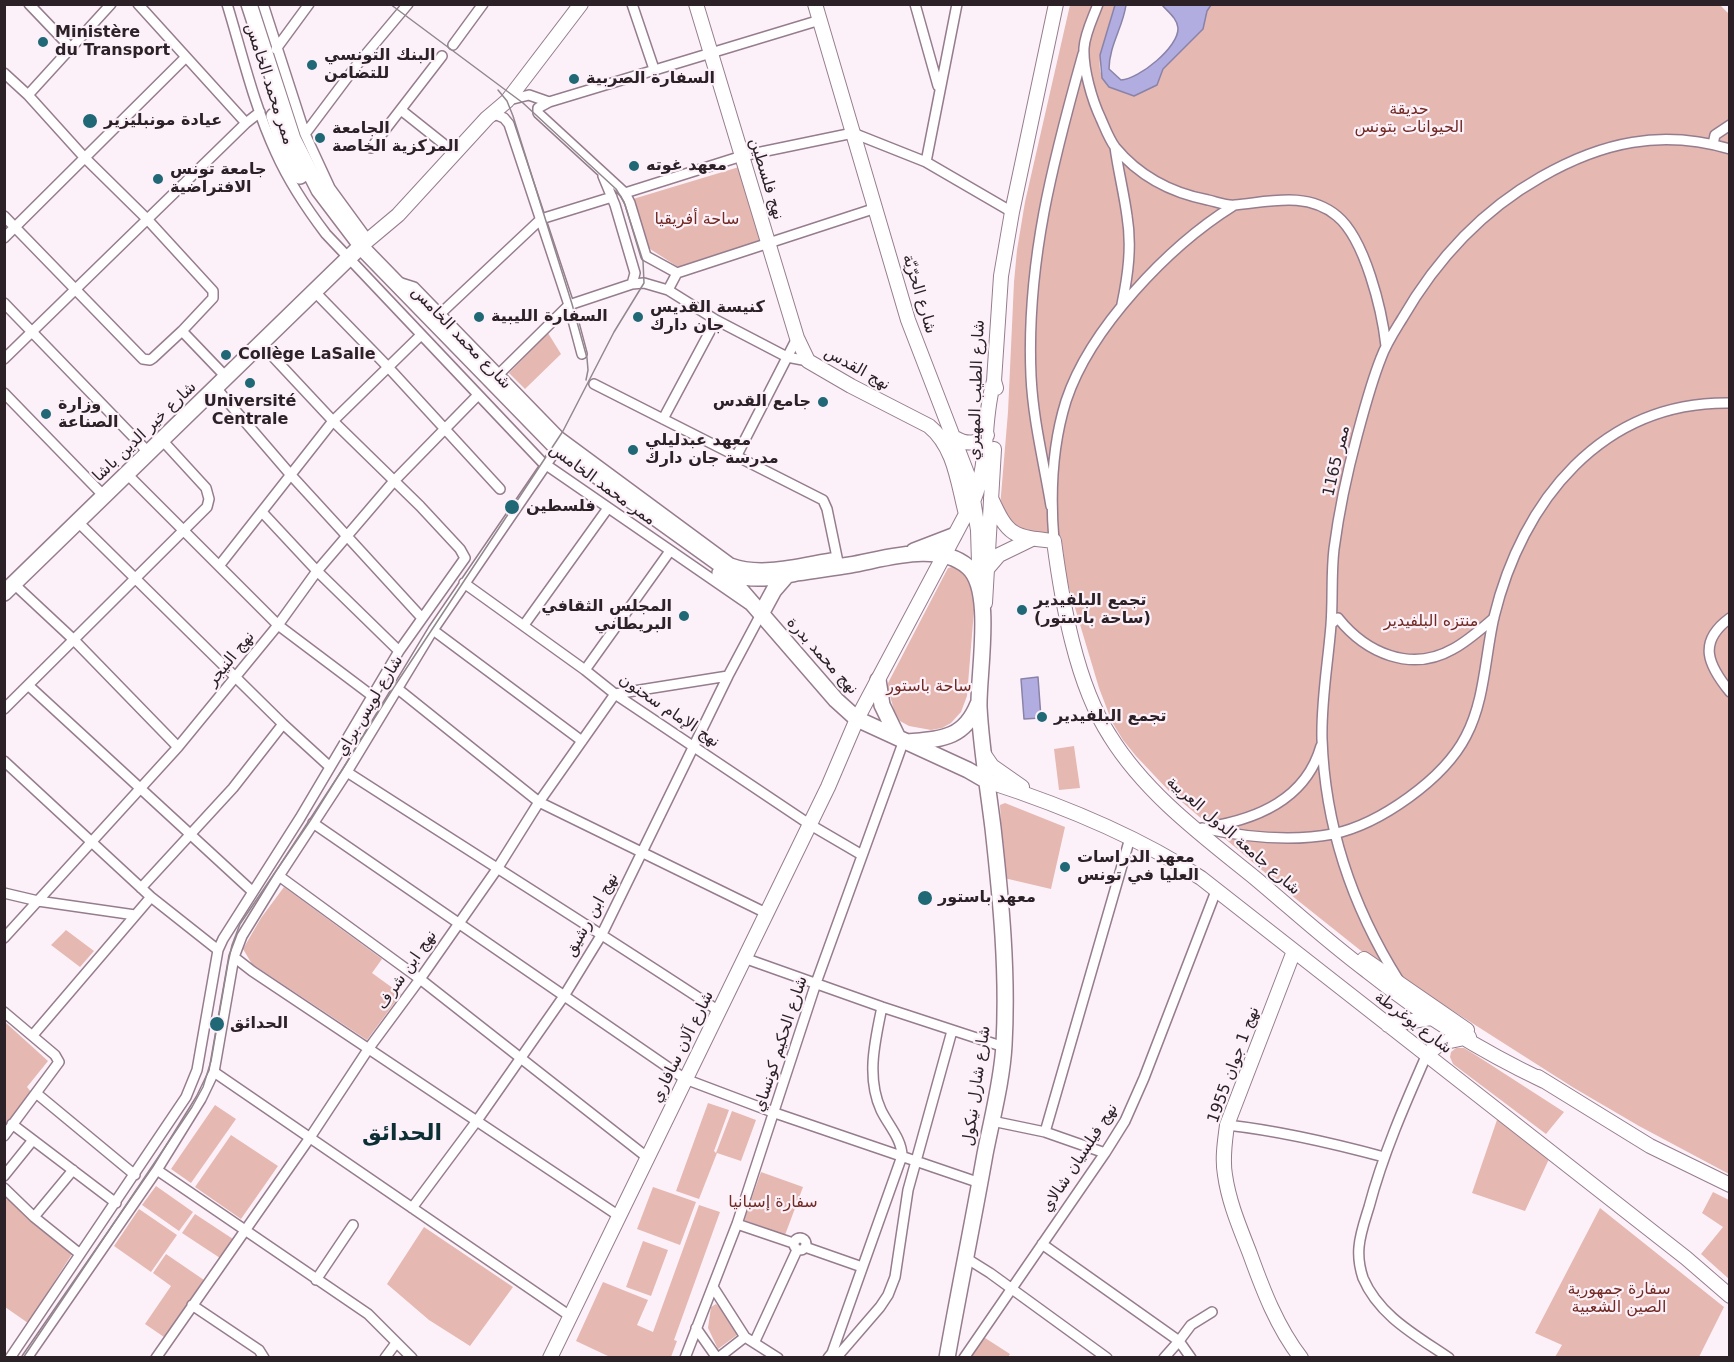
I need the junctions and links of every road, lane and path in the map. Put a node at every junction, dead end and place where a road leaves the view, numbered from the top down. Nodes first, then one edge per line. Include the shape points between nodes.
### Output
1 (29, 4) edge
2 (111, 4) edge
3 (138, 4) edge
4 (228, 4) edge
5 (239, 4) edge
6 (249, 4) edge
7 (262, 4) edge
8 (309, 4) edge
9 (408, 4) edge
10 (483, 4) edge
11 (581, 4) edge
12 (632, 4) edge
13 (696, 4) edge
14 (815, 4) edge
15 (915, 4) edge
16 (957, 4) edge
17 (1056, 4) edge
18 (1098, 4) edge
19 (820, 20) junction
20 (453, 45) dead end
21 (71, 48) junction
22 (1084, 48) junction
23 (276, 49) junction
24 (711, 53) junction
25 (442, 56) dead end
26 (186, 57) junction
27 (654, 69) junction
28 (4, 73) edge
29 (939, 89) junction
30 (28, 95) junction
31 (507, 101) junction
32 (549, 102) junction
33 (401, 110) junction
34 (260, 112) junction
35 (487, 118) junction
36 (246, 123) junction
37 (1730, 125) edge
38 (853, 133) junction
39 (305, 134) junction
40 (1713, 144) junction
41 (1115, 147) junction
42 (371, 148) dead end
43 (1730, 149) edge
44 (455, 153) junction
45 (742, 156) junction
46 (84, 158) junction
47 (926, 162) junction
48 (598, 169) junction
49 (625, 193) junction
50 (612, 197) junction
51 (1233, 206) junction
52 (876, 208) junction
53 (1012, 212) junction
54 (4, 216) edge
55 (147, 219) junction
56 (541, 219) junction
57 (16, 227) junction
58 (4, 238) edge
59 (768, 243) junction
60 (358, 250) junction
61 (634, 270) junction
62 (677, 273) junction
63 (394, 281) junction
64 (632, 284) junction
65 (649, 284) junction
66 (76, 290) junction
67 (668, 290) junction
68 (315, 292) junction
69 (4, 303) edge
70 (568, 305) junction
71 (1122, 308) junction
72 (440, 314) junction
73 (716, 320) junction
74 (182, 331) junction
75 (32, 332) junction
76 (420, 336) junction
77 (797, 338) junction
78 (261, 344) junction
79 (1386, 346) junction
80 (582, 354) dead end
81 (788, 357) junction
82 (4, 359) edge
83 (808, 361) junction
84 (388, 367) junction
85 (500, 374) junction
86 (994, 381) junction
87 (221, 383) junction
88 (594, 384) dead end
89 (4, 393) edge
90 (478, 395) junction
91 (1730, 403) edge
92 (943, 412) junction
93 (663, 419) junction
94 (333, 421) junction
95 (929, 426) junction
96 (444, 428) junction
97 (987, 435) junction
98 (955, 438) junction
99 (162, 440) junction
100 (150, 454) junction
101 (736, 457) junction
102 (549, 460) junction
103 (290, 474) junction
104 (128, 475) junction
105 (394, 481) junction
106 (500, 489) dead end
107 (105, 497) junction
108 (991, 498) junction
109 (974, 499) junction
110 (1051, 506) junction
111 (608, 508) junction
112 (262, 512) junction
113 (966, 514) junction
114 (78, 522) junction
115 (183, 531) junction
116 (347, 535) junction
117 (953, 536) junction
118 (1032, 539) junction
119 (1054, 541) junction
120 (670, 551) junction
121 (900, 556) junction
122 (943, 556) junction
123 (838, 562) junction
124 (219, 566) junction
125 (987, 569) junction
126 (317, 571) junction
127 (788, 575) junction
128 (134, 579) junction
129 (464, 583) junction
130 (9, 588) edge
131 (980, 592) junction
132 (759, 610) junction
133 (422, 618) junction
134 (1494, 618) junction
135 (1730, 618) edge
136 (983, 623) junction
137 (278, 624) junction
138 (1331, 624) junction
139 (524, 625) junction
140 (433, 630) junction
141 (74, 640) junction
142 (399, 651) junction
143 (585, 670) junction
144 (728, 676) junction
145 (236, 677) junction
146 (878, 680) junction
147 (28, 685) junction
148 (398, 689) junction
149 (1730, 692) edge
150 (615, 694) junction
151 (371, 695) junction
152 (979, 702) junction
153 (4, 709) edge
154 (857, 719) junction
155 (283, 724) junction
156 (873, 725) junction
157 (903, 739) junction
158 (1322, 740) junction
159 (582, 741) junction
160 (694, 746) junction
161 (178, 747) junction
162 (844, 750) junction
163 (982, 751) junction
164 (4, 761) edge
165 (330, 767) junction
166 (347, 772) junction
167 (987, 781) junction
168 (140, 790) junction
169 (539, 802) junction
170 (1058, 808) junction
171 (313, 823) junction
172 (809, 824) junction
173 (1198, 827) junction
174 (1335, 833) junction
175 (191, 835) junction
176 (1130, 838) junction
177 (92, 843) junction
178 (642, 853) junction
179 (862, 855) junction
180 (497, 869) junction
181 (279, 876) junction
182 (141, 888) junction
183 (1216, 891) junction
184 (253, 892) junction
185 (4, 893) edge
186 (151, 897) junction
187 (38, 901) junction
188 (766, 913) junction
189 (135, 915) junction
190 (458, 924) junction
191 (602, 934) junction
192 (1324, 935) junction
193 (4, 938) edge
194 (218, 950) junction
195 (1294, 951) junction
196 (234, 957) junction
197 (744, 958) junction
198 (420, 979) junction
199 (816, 983) junction
200 (1401, 983) junction
201 (564, 996) junction
202 (882, 1007) junction
203 (719, 1011) junction
204 (4, 1012) edge
205 (1448, 1016) junction
206 (1431, 1017) junction
207 (1388, 1025) junction
208 (952, 1031) junction
209 (33, 1035) junction
210 (1471, 1037) junction
211 (1004, 1047) junction
212 (369, 1048) junction
213 (1427, 1054) junction
214 (520, 1057) junction
215 (215, 1073) junction
216 (685, 1078) junction
217 (36, 1093) junction
218 (775, 1113) junction
219 (992, 1121) junction
220 (476, 1122) junction
221 (12, 1124) junction
222 (1227, 1125) junction
223 (1045, 1132) junction
224 (4, 1136) edge
225 (309, 1138) junction
226 (33, 1140) junction
227 (1105, 1154) junction
228 (902, 1156) junction
229 (1384, 1157) junction
230 (648, 1158) junction
231 (916, 1161) junction
232 (73, 1170) junction
233 (157, 1170) junction
234 (135, 1175) junction
235 (4, 1176) edge
236 (980, 1183) junction
237 (1730, 1185) edge
238 (4, 1188) edge
239 (116, 1203) junction
240 (412, 1208) junction
241 (619, 1216) junction
242 (34, 1217) junction
243 (737, 1224) junction
244 (353, 1225) dead end
245 (245, 1230) junction
246 (1042, 1244) junction
247 (799, 1247) junction
248 (80, 1254) junction
249 (966, 1257) junction
250 (862, 1267) junction
251 (316, 1280) junction
252 (713, 1287) junction
253 (1010, 1288) junction
254 (1730, 1296) edge
255 (192, 1305) junction
256 (1212, 1312) dead end
257 (570, 1316) junction
258 (696, 1328) junction
259 (745, 1337) junction
260 (755, 1341) junction
261 (1179, 1341) junction
262 (396, 1343) junction
263 (833, 1356) edge
264 (10, 1358) edge
265 (27, 1358) edge
266 (156, 1358) edge
267 (264, 1358) edge
268 (385, 1358) edge
269 (412, 1358) edge
270 (549, 1358) edge
271 (685, 1358) edge
272 (717, 1358) edge
273 (778, 1358) edge
274 (947, 1358) edge
275 (964, 1358) edge
276 (1107, 1358) edge
277 (1164, 1358) edge
278 (1191, 1358) edge
279 (1301, 1358) edge
280 (1449, 1358) edge

1 - 21 street
2 - 21 street
3 - 26 street
4 - 34 street, ممر محمد الخامس
5 - 60 main road, شارع محمد الخامس via 284,146 311,195
6 - 60 main road, شارع محمد الخامس via 293,140 319,190
7 - 23 street, شارع محمد الخامس
8 - 23 street
9 - 39 street
10 - 20 street
11 - 31 main road
12 - 27 street
13 - 24 main road, نهج فلسطين
14 - 19 main road, شارع الحرّيّة
15 - 29 street
16 - 29 street
17 - 53 main road, شارع الطيب المهيري
18 - 22 street
19 - 24 street
19 - 38 main road, شارع الحرّيّة
21 - 30 street
22 - 41 street via 1095,107
22 - 110 street via 1053,163 1032,289 1031,378
23 - 39 street, شارع محمد الخامس
24 - 27 street
24 - 45 main road, نهج فلسطين
25 - 33 street
26 - 36 street
26 - 46 street
27 - 32 street
28 - 30 street
29 - 47 street
30 - 46 street
31 - 32 street via 529,95
31 - 35 main road
32 - 48 street via 538,108 538,113
33 - 42 street
33 - 44 street
34 - 36 street
34 - 60 street, ممر محمد الخامس via 275,152 306,208
35 - 44 main road
35 - 56 street via 497,115 509,124
36 - 55 street
37 - 40 street via 1715,135
38 - 45 street
38 - 47 street
38 - 52 main road, شارع الحرّيّة
39 - 60 street, شارع محمد الخامس
40 - 43 street, ممر 1165
40 - 79 street, ممر 1165 via 1656,139 1609,147 1571,160 1508,197 1447,253
41 - 51 street via 1143,173 1174,191
41 - 71 street via 1128,218 1130,260
44 - 60 main road via 398,215
45 - 49 street
45 - 59 main road, نهج فلسطين
46 - 55 street
46 - 57 street
47 - 53 street
48 - 49 street
48 - 50 street
49 - 62 street via 646,256
50 - 56 street
50 - 61 street
51 - 71 street via 1179,247
51 - 79 street via 1269,200 1298,201 1335,214 1353,235 1368,270
52 - 59 street
52 - 92 main road, شارع الحرّيّة via 908,320
53 - 86 main road, شارع الطيب المهيري via 1000,276
54 - 57 street
55 - 66 street
55 - 74 street via 213,291 213,298
56 - 70 street
56 - 72 street
57 - 58 street
57 - 66 street
59 - 62 street
59 - 77 main road, نهج فلسطين
60 - 63 main road, شارع محمد الخامس
60 - 68 main road, شارع خير الدين باشا
60 - 76 street, ممر محمد الخامس
60 - 102 main road, شارع محمد الخامس
61 - 64 street
61 - 65 street
62 - 67 street
63 - 72 street, ممر محمد الخامس via 414,286
63 - 127 main road, شارع محمد الخامس via 554,445 736,574 756,578
64 - 65 street
64 - 70 street
65 - 67 street, نهج القدس
66 - 74 street via 146,360
66 - 75 street
67 - 73 street, نهج القدس
68 - 78 main road, شارع خير الدين باشا
68 - 84 street
69 - 75 street
70 - 80 street
70 - 85 street
71 - 110 street via 1086,358 1067,400 1056,450
72 - 85 street, ممر محمد الخامس
73 - 81 street, نهج القدس
73 - 93 street
74 - 87 street
75 - 82 street
75 - 100 street
76 - 84 street
76 - 90 street, ممر محمد الخامس
77 - 81 street
77 - 83 main road, نهج فلسطين
78 - 87 main road, شارع خير الدين باشا
78 - 94 street
79 - 138 street, ممر 1165 via 1346,477 1331,579
81 - 83 street, نهج القدس
81 - 101 street
83 - 95 main road, نهج القدس
84 - 94 street
84 - 96 street
85 - 123 street, ممر محمد الخامس via 559,436 731,562 768,568
86 - 97 main road
86 - 108 main road, شارع الطيب المهيري via 997,398
87 - 99 main road, شارع خير الدين باشا
87 - 103 street
88 - 93 street
89 - 107 street
90 - 96 street, نهج النيجر
90 - 102 street, ممر محمد الخامس
91 - 134 street via 1695,404 1650,415 1614,434 1582,458 1542,506 1523,538 1505,577
92 - 95 main road via 940,420
92 - 98 main road, شارع الحرّيّة
93 - 101 street
94 - 103 street
94 - 105 street
95 - 113 main road, نهج القدس via 947,448
96 - 105 street, نهج النيجر
96 - 106 street
97 - 98 main road via 968,443
97 - 109 main road
98 - 109 main road, شارع الحرّيّة
99 - 100 main road, شارع خير الدين باشا
99 - 115 street via 206,488 209,499 207,507
100 - 104 main road, شارع خير الدين باشا
101 - 123 street via 823,500
102 - 111 street, ممر محمد الخامس
102 - 129 street, شارع لويس براي
102 - 132 main road, شارع محمد الخامس via 732,582
103 - 112 street
103 - 116 street
104 - 107 main road, شارع خير الدين باشا
104 - 115 street
105 - 116 street, نهج النيجر
105 - 133 street, شارع لويس براي via 465,558
107 - 114 main road, شارع خير الدين باشا
108 - 118 main road via 1006,527
108 - 125 main road, شارع الطيب المهيري
109 - 113 main road, شارع آلان سافاري
109 - 131 main road, شارع الحرّيّة
110 - 119 street
111 - 120 street, ممر محمد الخامس
111 - 139 street
112 - 124 street
112 - 126 street
113 - 117 main road, شارع آلان سافاري
114 - 128 street
114 - 130 main road, شارع خير الدين باشا
115 - 124 street
115 - 128 street
116 - 126 street, نهج النيجر
116 - 133 street
117 - 121 main road
117 - 122 main road, شارع آلان سافاري
118 - 119 main road
118 - 125 main road via 999,555
119 - 173 main road, شارع جامعة الدول العربية via 1072,637 1097,712 1125,758 1162,799
120 - 132 street, ممر محمد الخامس
120 - 143 street
121 - 122 main road
121 - 123 main road, شارع محمد الخامس
122 - 131 main road via 969,568
122 - 146 main road, شارع آلان سافاري
123 - 127 main road, شارع محمد الخامس
124 - 137 street
125 - 136 main road, شارع الطيب المهيري
126 - 137 street, نهج النيجر
126 - 142 street
127 - 132 main road
128 - 141 street
128 - 145 street
129 - 139 street, نهج الإمام سحنون
129 - 140 street, شارع لويس براي
130 - 141 street
131 - 136 main road
132 - 144 street, نهج ابن رشيق
132 - 154 main road, نهج محمد بدرة
133 - 142 street, شارع لويس براي
134 - 138 street via 1443,655 1407,659 1364,645 1338,618
134 - 174 street via 1478,701 1457,751 1439,772 1403,801
135 - 149 street via 1718,628 1708,648 1713,668
136 - 152 main road, شارع الطيب المهيري
137 - 145 street, نهج النيجر
137 - 151 street
138 - 158 street, ممر 1165
139 - 143 street, نهج الإمام سحنون
140 - 148 street, شارع لويس براي
140 - 159 street
141 - 147 street
141 - 161 street
142 - 151 street, شارع لويس براي
143 - 150 street, نهج الإمام سحنون
144 - 150 street
144 - 160 street, نهج ابن رشيق
145 - 155 street
145 - 161 street, نهج النيجر
146 - 154 main road, شارع آلان سافاري
146 - 157 main road via 882,705
147 - 153 street
147 - 168 street
148 - 166 street, شارع لويس براي
148 - 169 street
150 - 159 street, نهج ابن شرف
150 - 160 street, نهج الإمام سحنون
151 - 165 street, شارع لويس براي
152 - 157 main road via 974,714 953,735
152 - 163 main road, شارع الطيب المهيري
154 - 156 main road
154 - 162 main road, شارع آلان سافاري
155 - 165 street
155 - 175 street
156 - 157 main road
156 - 162 main road
157 - 167 main road
157 - 179 street, شارع الحكيم كونساي
158 - 173 street via 1308,773 1282,801 1250,818
158 - 174 street, ممر 1165
159 - 169 street, نهج ابن شرف
160 - 172 street, نهج الإمام سحنون
160 - 178 street, نهج ابن رشيق
161 - 168 street, نهج النيجر
162 - 172 main road, شارع آلان سافاري
163 - 167 main road, شارع الطيب المهيري
163 - 170 main road, شارع يوغرطة via 1000,773
164 - 177 street
165 - 184 street, شارع لويس براي
166 - 171 street, شارع لويس براي
166 - 180 street
167 - 170 main road, شارع يوغرطة
167 - 211 main road, شارع شارل نيكول via 1003,930
168 - 175 street
168 - 177 street, نهج النيجر
169 - 178 street
169 - 180 street, نهج ابن شرف
170 - 176 main road, شارع يوغرطة
171 - 181 street, شارع لويس براي
171 - 190 street
172 - 179 street, نهج الإمام سحنون
172 - 188 main road, شارع آلان سافاري
173 - 174 street via 1281,837
173 - 192 main road, شارع جامعة الدول العربية
174 - 200 street, ممر 1165 via 1358,906
175 - 182 street
175 - 184 street
176 - 183 main road, شارع يوغرطة via 1178,863
176 - 223 street
177 - 182 street
177 - 187 street, نهج النيجر
178 - 188 street
178 - 191 street, نهج ابن رشيق
179 - 199 street, شارع الحكيم كونساي
180 - 190 street, نهج ابن شرف
180 - 191 street
181 - 196 street, شارع لويس براي via 242,936
181 - 198 street
182 - 186 street
183 - 195 main road, شارع يوغرطة
183 - 227 street, نهج فيلسيان شالاي via 1144,1078
184 - 194 street, شارع لويس براي
185 - 187 street
186 - 189 street
186 - 194 street
187 - 189 street
187 - 193 street, نهج النيجر
188 - 197 main road, شارع آلان سافاري
189 - 209 street
190 - 198 street, نهج ابن شرف
190 - 201 street
191 - 201 street, نهج ابن رشيق
191 - 203 street
192 - 200 main road, شارع جامعة الدول العربية
192 - 206 main road, شارع جامعة الدول العربية via 1366,971
194 - 234 street, شارع لويس براي via 195,1078
195 - 207 main road, شارع يوغرطة
195 - 222 main road, نهج 1 جوان 1955
196 - 212 street
196 - 215 street, شارع لويس براي
197 - 199 street
197 - 203 main road, شارع آلان سافاري
198 - 212 street, نهج ابن شرف
198 - 214 street
199 - 202 street
199 - 218 street, شارع الحكيم كونساي
200 - 205 main road, شارع جامعة الدول العربية
201 - 214 street, نهج ابن رشيق
201 - 216 street
202 - 208 street
202 - 228 street via 872,1059 873,1078 880,1107 899,1141
203 - 216 main road, شارع آلان سافاري
204 - 209 street
205 - 206 main road
205 - 210 main road, شارع جامعة الدول العربية
206 - 207 main road
206 - 210 main road, شارع جامعة الدول العربية
207 - 213 main road, شارع يوغرطة
208 - 211 street
208 - 231 street
209 - 217 street via 58,1060
210 - 213 main road via 1441,1043
210 - 237 main road, شارع جامعة الدول العربية via 1650,1146
211 - 219 main road, شارع شارل نيكول
212 - 220 street
212 - 225 street, نهج ابن شرف
213 - 229 street
213 - 254 main road, شارع يوغرطة
214 - 220 street, نهج ابن رشيق
214 - 230 street
215 - 225 street
215 - 233 street, شارع لويس براي
216 - 218 street
216 - 230 main road, شارع آلان سافاري
217 - 221 street
217 - 234 street
218 - 228 street
218 - 243 street, شارع الحكيم كونساي
219 - 223 street
219 - 236 main road, شارع شارل نيكول
220 - 240 street, نهج ابن رشيق
220 - 241 street
221 - 224 street
221 - 226 street
222 - 229 street via 1319,1139
222 - 279 main road, نهج 1 جوان 1955 via 1224,1174 1234,1214 1265,1295
223 - 227 street
225 - 240 street
225 - 245 street, نهج ابن شرف
226 - 232 street
226 - 235 street
227 - 246 street, نهج فيلسيان شالاي
228 - 231 street
228 - 250 street
229 - 280 street via 1359,1247 1359,1264 1378,1303 1390,1316
230 - 241 main road, شارع آلان سافاري
231 - 236 street
231 - 263 street via 892,1286 880,1307
232 - 239 street
232 - 242 street
233 - 245 street
233 - 265 street, شارع لويس براي
234 - 239 street, شارع لويس براي
236 - 249 main road, شارع شارل نيكول
238 - 242 street
239 - 248 street, شارع لويس براي
240 - 257 street
241 - 257 main road, شارع آلان سافاري
242 - 248 street
243 - 247 street
243 - 252 street, شارع الحكيم كونساي
244 - 251 street
245 - 251 street
245 - 255 street, نهج ابن شرف
246 - 253 street, نهج فيلسيان شالاي
246 - 261 street
247 - 250 street
247 - 260 street
248 - 264 street, شارع لويس براي
249 - 253 street
249 - 274 main road, شارع شارل نيكول
250 - 263 street
251 - 262 street via 368,1314
252 - 258 street, شارع الحكيم كونساي
252 - 259 street
253 - 275 street, نهج فيلسيان شالاي
253 - 276 street
255 - 266 street, نهج ابن شرف
255 - 267 street via 259,1350
256 - 261 street via 1191,1325
257 - 270 main road, شارع آلان سافاري
258 - 271 street, شارع الحكيم كونساي
258 - 272 street
259 - 260 street
259 - 272 street
260 - 273 street
261 - 277 street
261 - 278 street
262 - 268 street
262 - 269 street

